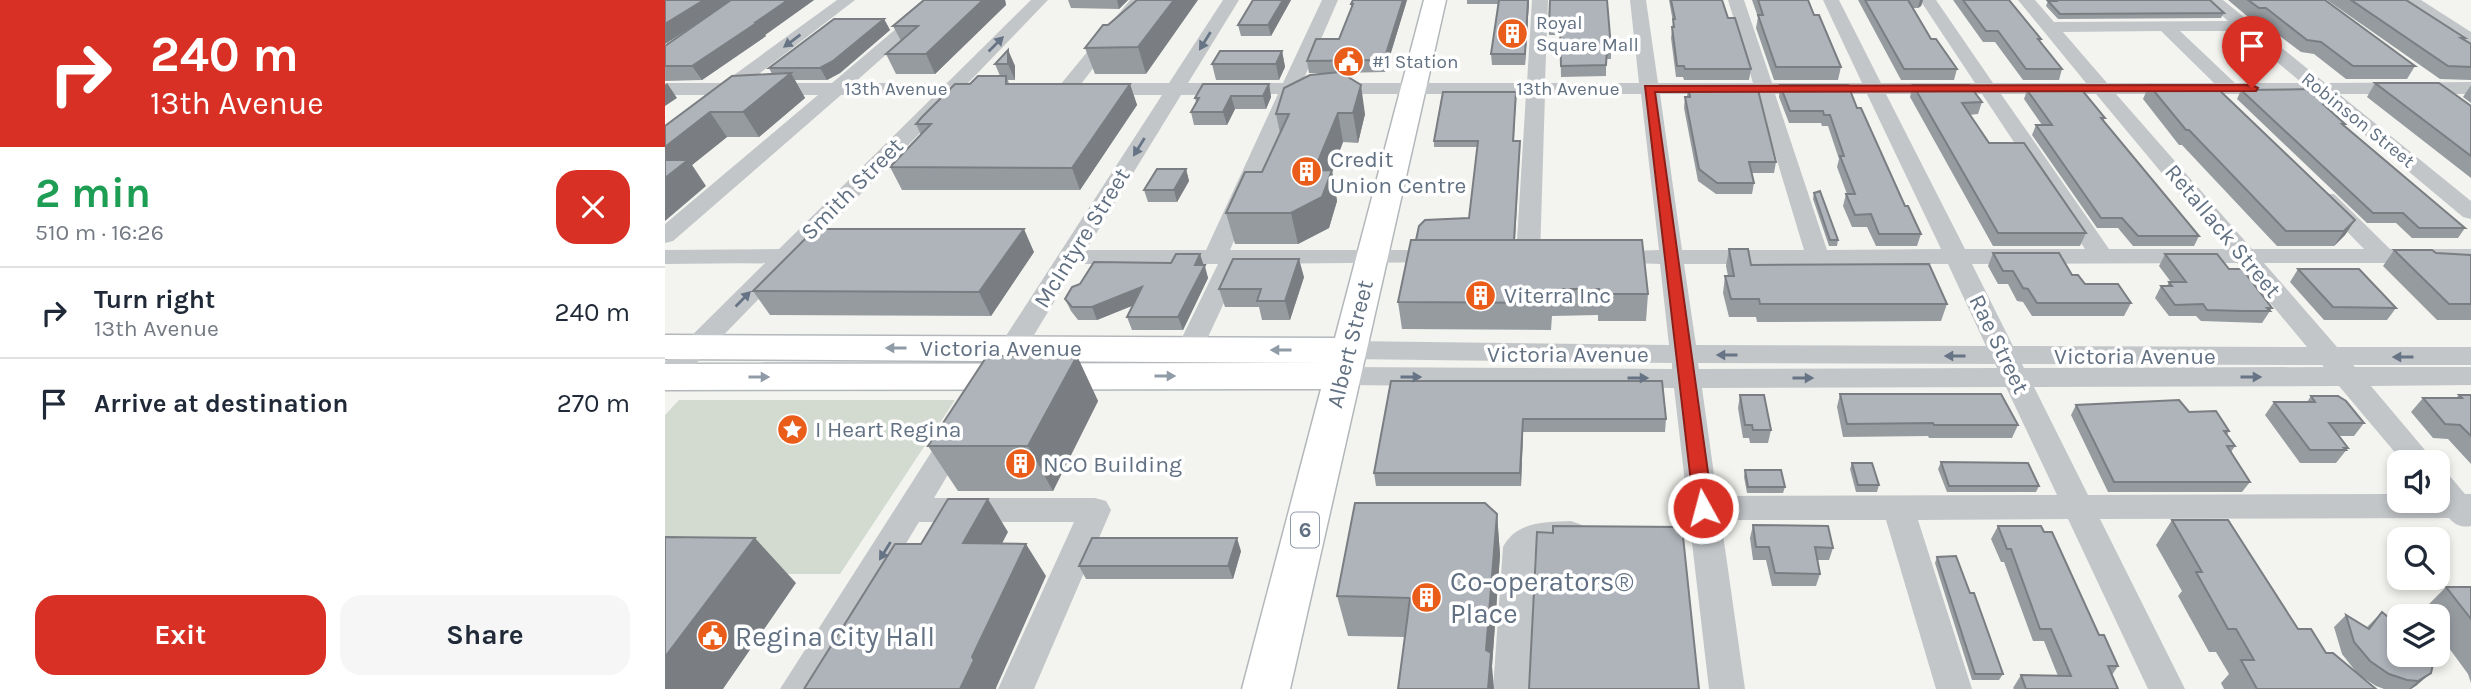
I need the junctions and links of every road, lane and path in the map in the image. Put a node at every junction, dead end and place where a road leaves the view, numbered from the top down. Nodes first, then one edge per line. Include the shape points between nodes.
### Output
1 (847, 0) edge
2 (940, 0) edge
3 (1040, 0) edge
4 (1138, 0) edge
5 (1231, 0) edge
6 (1330, 0) edge
7 (1435, 0) edge
8 (1540, 0) edge
9 (1638, 0) edge
10 (1736, 0) edge
11 (1831, 0) edge
12 (1927, 0) edge
13 (2026, 0) edge
14 (2213, 0) edge
15 (2410, 0) edge
16 (2442, 20) junction
17 (2471, 20) edge
18 (2165, 26) junction
19 (2244, 26) junction
20 (2049, 27) junction
21 (2471, 39) edge
22 (2412, 72) edge
23 (2319, 88) junction
24 (2434, 88) junction
25 (2471, 88) edge
26 (665, 89) edge
27 (729, 89) junction
28 (836, 89) junction
29 (951, 89) junction
30 (1003, 89) edge
31 (1175, 89) junction
32 (1292, 89) junction
33 (1412, 89) junction
34 (1536, 89) junction
35 (1649, 89) junction
36 (1765, 89) junction
37 (1874, 89) junction
38 (1988, 89) junction
39 (2102, 89) junction
40 (2224, 95) junction
41 (2462, 108) edge
42 (700, 110) edge
43 (2308, 182) edge
44 (2471, 212) edge
45 (665, 236) edge
46 (786, 256) junction
47 (665, 257) edge
48 (1070, 257) junction
49 (1224, 257) junction
50 (1463, 257) edge
51 (1502, 257) edge
52 (1528, 257) junction
53 (1553, 257) edge
54 (1590, 257) edge
55 (1671, 257) junction
56 (1818, 257) junction
57 (1957, 257) junction
58 (2102, 257) junction
59 (2245, 257) junction
60 (2385, 257) junction
61 (2471, 257) edge
62 (1371, 258) junction
63 (680, 348) edge
64 (1189, 349) junction
65 (2471, 356) edge
66 (1346, 363) junction
67 (1685, 367) junction
68 (2010, 367) junction
69 (2339, 367) junction
70 (2471, 376) edge
71 (665, 377) edge
72 (989, 385) junction
73 (2410, 450) edge
74 (2459, 504) edge
75 (2079, 507) junction
76 (1898, 508) junction
77 (911, 510) junction
78 (1697, 525) junction
79 (1603, 534) edge
80 (798, 689) edge
81 (1016, 689) edge
82 (1266, 689) edge
83 (1511, 689) edge
84 (1727, 689) edge
85 (1954, 689) edge
86 (2167, 689) edge

1 -> 27 street
2 - 28 street
29 -> 3 street, Smith Street
4 - 31 street, 13th Avenue via 1061,89
5 -> 31 street, McIntyre Street
6 - 32 street
7 - 33 main road, Albert Street / 6
8 - 34 street
9 - 35 street
10 - 36 street
11 - 37 street, Rae Street
12 - 38 street
13 - 20 street, Retallack Street
14 - 19 street, Robinson Street
15 - 16 street
16 - 17 street
16 - 21 street
18 - 19 street
18 - 20 street
18 - 40 street
19 - 23 street, Robinson Street
20 - 39 street, Retallack Street
22 - 24 street
23 - 24 street, 13th Avenue
23 - 40 street, 13th Avenue
23 - 44 street, Robinson Street
24 - 25 street, 13th Avenue
24 - 41 street
26 - 27 street, 13th Avenue
27 - 28 street, 13th Avenue
27 - 42 street
28 - 29 street, 13th Avenue
28 - 45 street
29 - 30 street, 13th Avenue
29 - 46 street, Smith Street
31 - 32 street, 13th Avenue
31 -> 48 street, McIntyre Street
32 - 33 street, 13th Avenue
32 - 49 street
33 - 34 street, 13th Avenue
33 - 62 main road, Albert Street / 6
34 - 35 street, 13th Avenue
34 - 52 street
35 - 36 street, 13th Avenue
35 - 55 street
36 - 37 street, 13th Avenue
36 - 56 street
37 - 38 street, 13th Avenue
37 - 57 street, Rae Street
38 - 39 street, 13th Avenue
38 - 58 street
39 - 40 street, 13th Avenue
39 - 59 street, Retallack Street
43 - 60 street
46 - 47 street
63 -> 46 street, Smith Street
48 - 49 street
48 - 72 street, McIntyre Street
49 - 62 street
49 - 64 street
50 - 62 street
51 - 52 street
52 - 53 street
54 - 55 street
55 - 56 street
55 - 67 street
56 - 57 street
57 - 58 street
57 - 68 street, Rae Street
58 - 59 street
59 - 60 street
59 - 69 street, Retallack Street
60 - 61 street
62 - 66 main road, Albert Street / 6
63 - 71 street, Smith Street
72 -> 63 main road, Victoria Avenue
66 -> 64 main road, Victoria Avenue
64 - 72 main road, Victoria Avenue
65 -> 69 street, Victoria Avenue
66 - 67 street, Victoria Avenue
72 -> 66 main road, Victoria Avenue
66 - 82 main road, Albert Street / 6
67 - 68 street, Victoria Avenue
67 - 78 street
68 - 69 street, Victoria Avenue
68 - 75 street, Rae Street
69 - 70 street, Victoria Avenue
69 - 73 street, Retallack Street
71 -> 72 main road, Victoria Avenue
72 - 77 street, McIntyre Street
74 - 75 street
75 - 76 street
75 - 86 street, Rae Street
76 - 78 street
76 - 85 street
77 -> 80 street, McIntyre Street
77 - 81 street via 1095,510
78 - 84 street
79 - 83 street via 1538,535 1519,547

